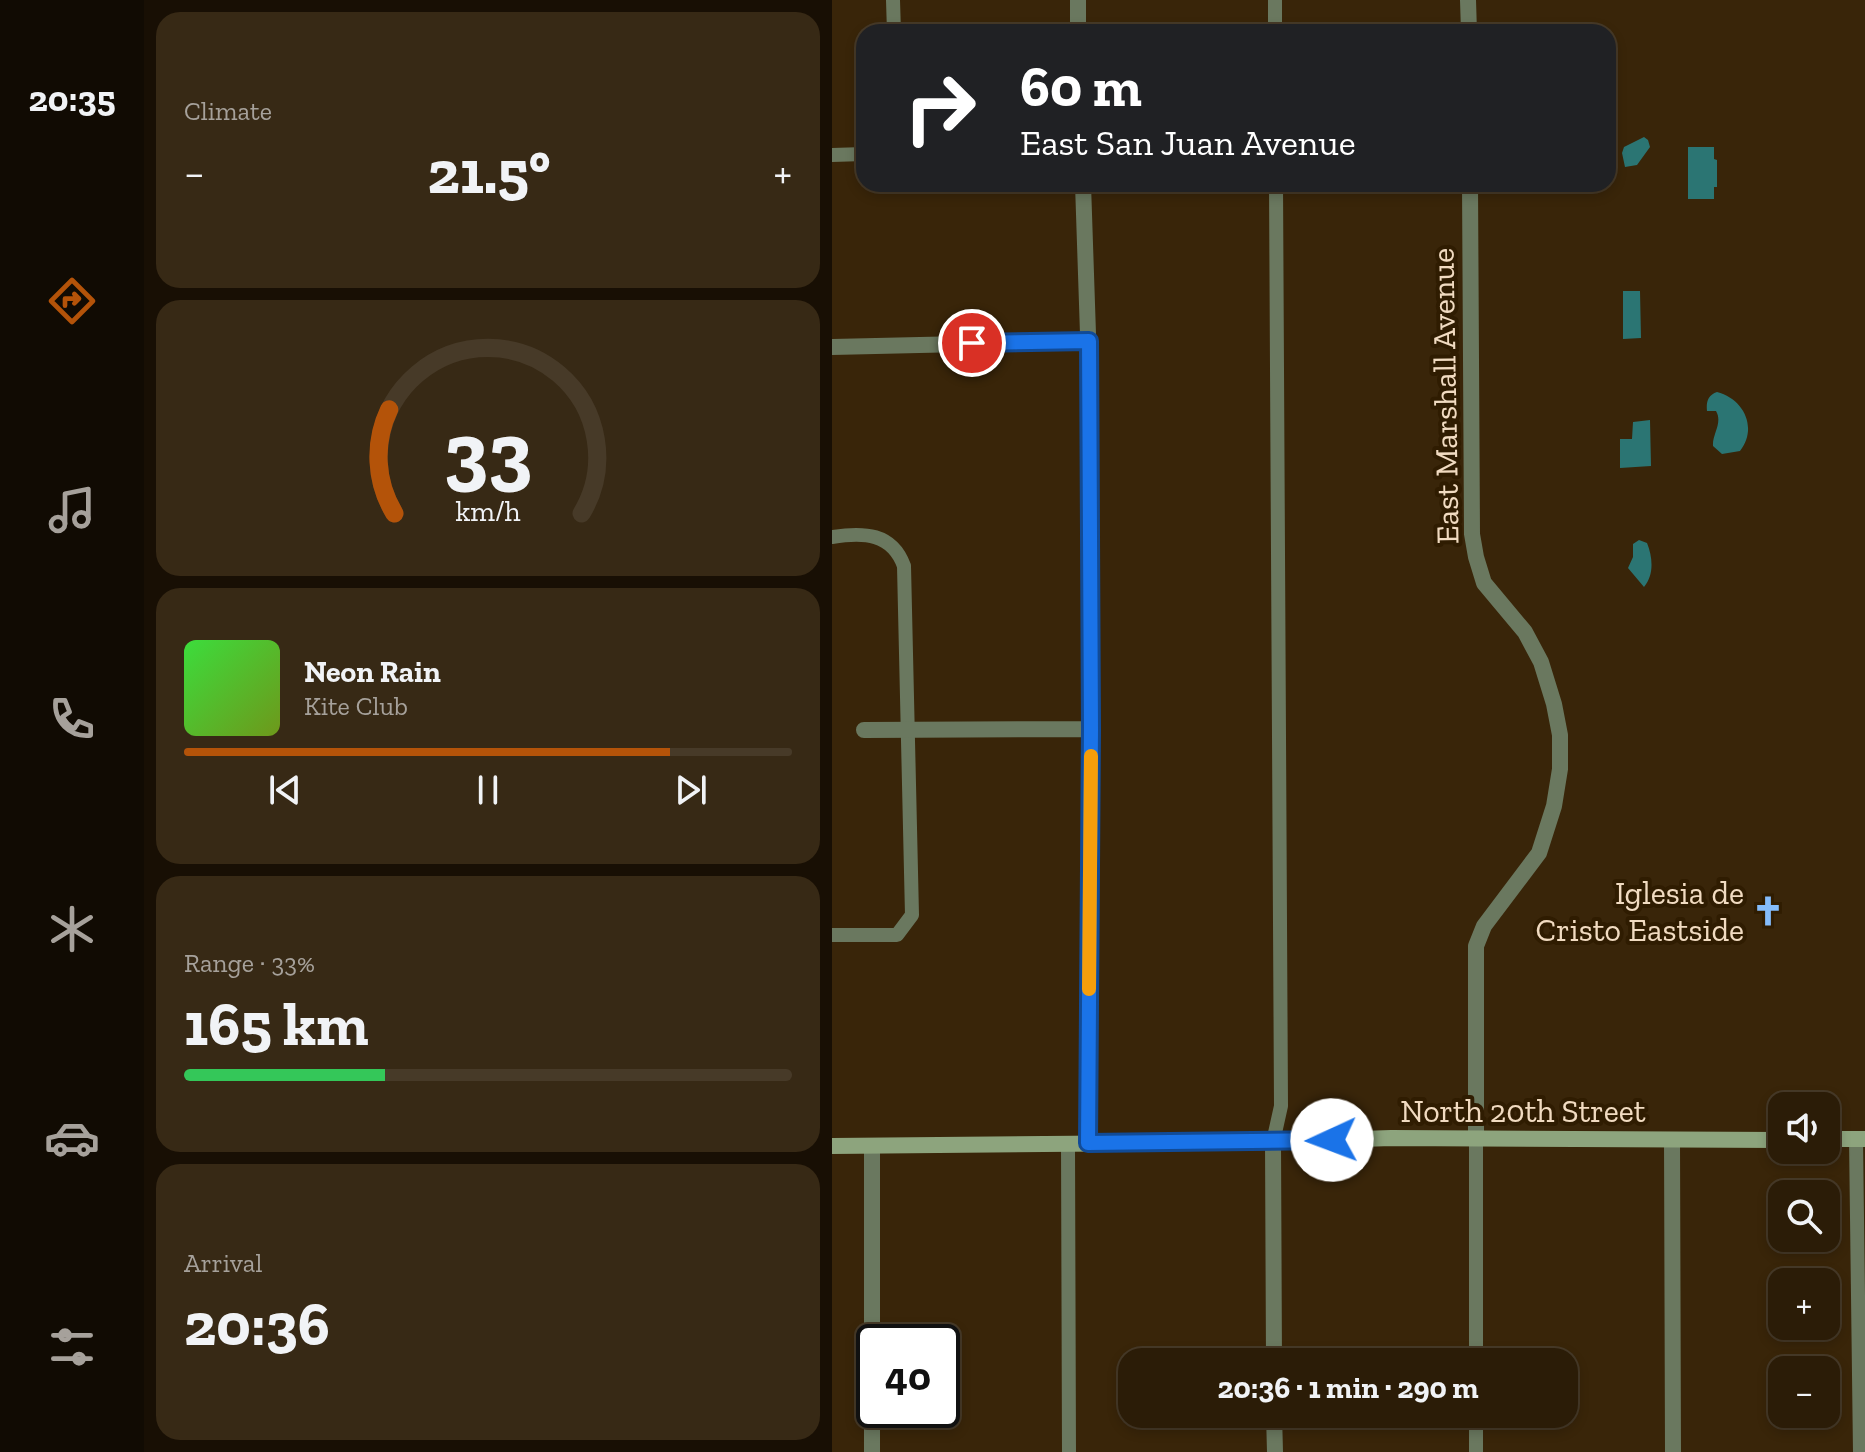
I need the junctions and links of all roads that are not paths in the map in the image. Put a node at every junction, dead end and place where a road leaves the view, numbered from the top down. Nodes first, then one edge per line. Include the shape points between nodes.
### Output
1 (893, 0) edge
2 (1078, 0) edge
3 (1275, 0) edge
4 (1468, 0) edge
5 (894, 24) edge
6 (1078, 24) edge
7 (1275, 24) edge
8 (1469, 24) edge
9 (856, 154) edge
10 (832, 155) edge
11 (1083, 192) edge
12 (1276, 192) edge
13 (1470, 192) edge
14 (1089, 341) junction
15 (832, 347) edge
16 (832, 537) edge
17 (1091, 729) junction
18 (864, 730) dead end
19 (909, 730) junction
20 (832, 935) edge
21 (1476, 1138) junction
22 (1860, 1139) edge
23 (1672, 1140) junction
24 (1768, 1140) edge
25 (1273, 1142) junction
26 (1088, 1143) junction
27 (1068, 1144) junction
28 (832, 1146) edge
29 (872, 1146) junction
30 (1274, 1348) edge
31 (1476, 1348) edge
32 (1274, 1428) edge
33 (1476, 1428) edge
34 (872, 1452) edge
35 (1069, 1452) edge
36 (1275, 1452) edge
37 (1476, 1452) edge
38 (1673, 1452) edge
39 (1860, 1452) edge

1 - 5 lane
2 - 6 street
3 - 7 lane
4 - 8 street
9 - 10 lane
11 - 14 street
12 - 25 lane via 1281,1106
13 - 21 street, East Marshall Avenue via 1472,534 1484,583 1525,632 1541,662 1560,735 1554,806 1539,853 1484,926 1476,946
14 - 15 street
14 - 17 street
16 - 19 lane via 874,536 899,551 904,566
17 - 19 street
17 - 26 street
18 - 19 street
19 - 20 lane via 912,915 897,935
21 - 23 street, North 20th Street
21 - 25 street, North 20th Street
21 - 31 lane
22 - 39 lane
23 - 24 street, North 20th Street
23 - 38 street
25 - 26 street, North 20th Street
25 - 30 street
26 - 27 street, North 20th Street
27 - 29 street, North 20th Street
27 - 35 lane
28 - 29 street, North 20th Street
29 - 34 street
32 - 36 street
33 - 37 lane

